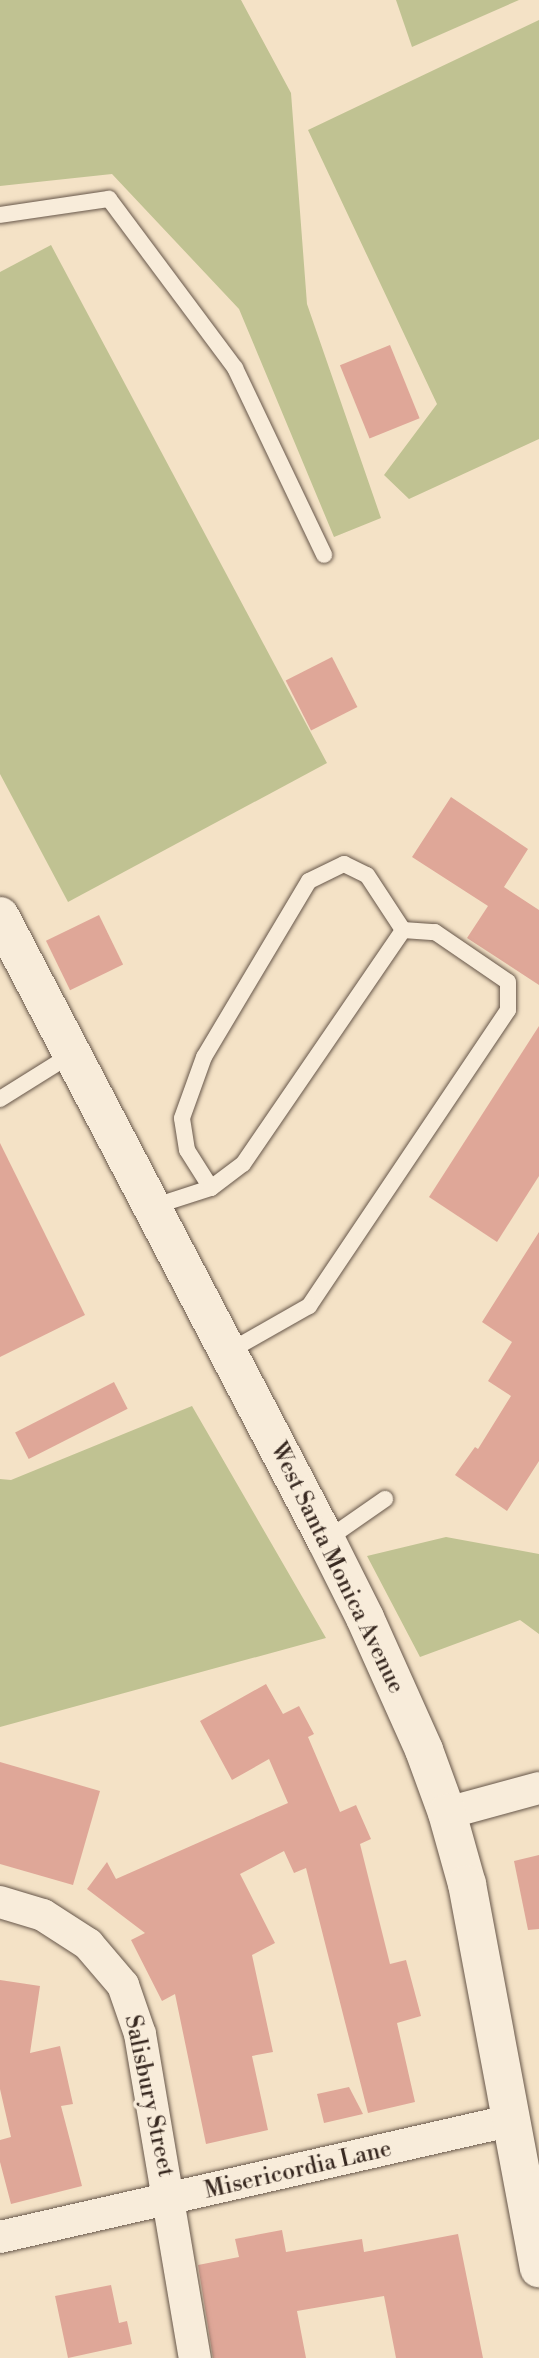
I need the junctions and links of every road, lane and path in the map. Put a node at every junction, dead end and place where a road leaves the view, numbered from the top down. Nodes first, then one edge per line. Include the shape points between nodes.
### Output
1 (0, 215) edge
2 (324, 555) dead end
3 (0, 916) edge
4 (403, 930) junction
5 (72, 1054) junction
6 (0, 1099) edge
7 (211, 1188) junction
8 (152, 1207) junction
9 (228, 1352) junction
10 (385, 1499) dead end
11 (326, 1540) junction
12 (539, 1788) edge
13 (447, 1813) junction
14 (0, 1902) edge
15 (513, 2120) junction
16 (170, 2200) junction
17 (0, 2237) edge
18 (539, 2268) edge
19 (195, 2358) edge

1 - 2 lane via 109,199 234,368
3 - 5 main road, West Santa Monica Avenue
4 - 7 lane via 243,1164
4 - 7 lane via 367,874 344,864 309,881 204,1056 182,1118 187,1150
4 - 9 lane via 435,932 508,982 508,1010 309,1306
5 - 6 lane
5 - 8 main road, West Santa Monica Avenue
7 - 8 lane
8 - 9 main road, West Santa Monica Avenue
9 - 11 main road, West Santa Monica Avenue
10 - 11 lane
11 - 13 main road, West Santa Monica Avenue via 396,1685
12 - 13 street
13 - 15 main road, West Santa Monica Avenue via 482,1956
14 - 16 street, Salisbury Street via 43,1915 88,1944 123,1984 140,2034
15 - 16 street, Misericordia Lane
15 - 18 main road, West Santa Monica Avenue
16 - 17 street, Misericordia Lane
16 - 19 street, Salisbury Street

